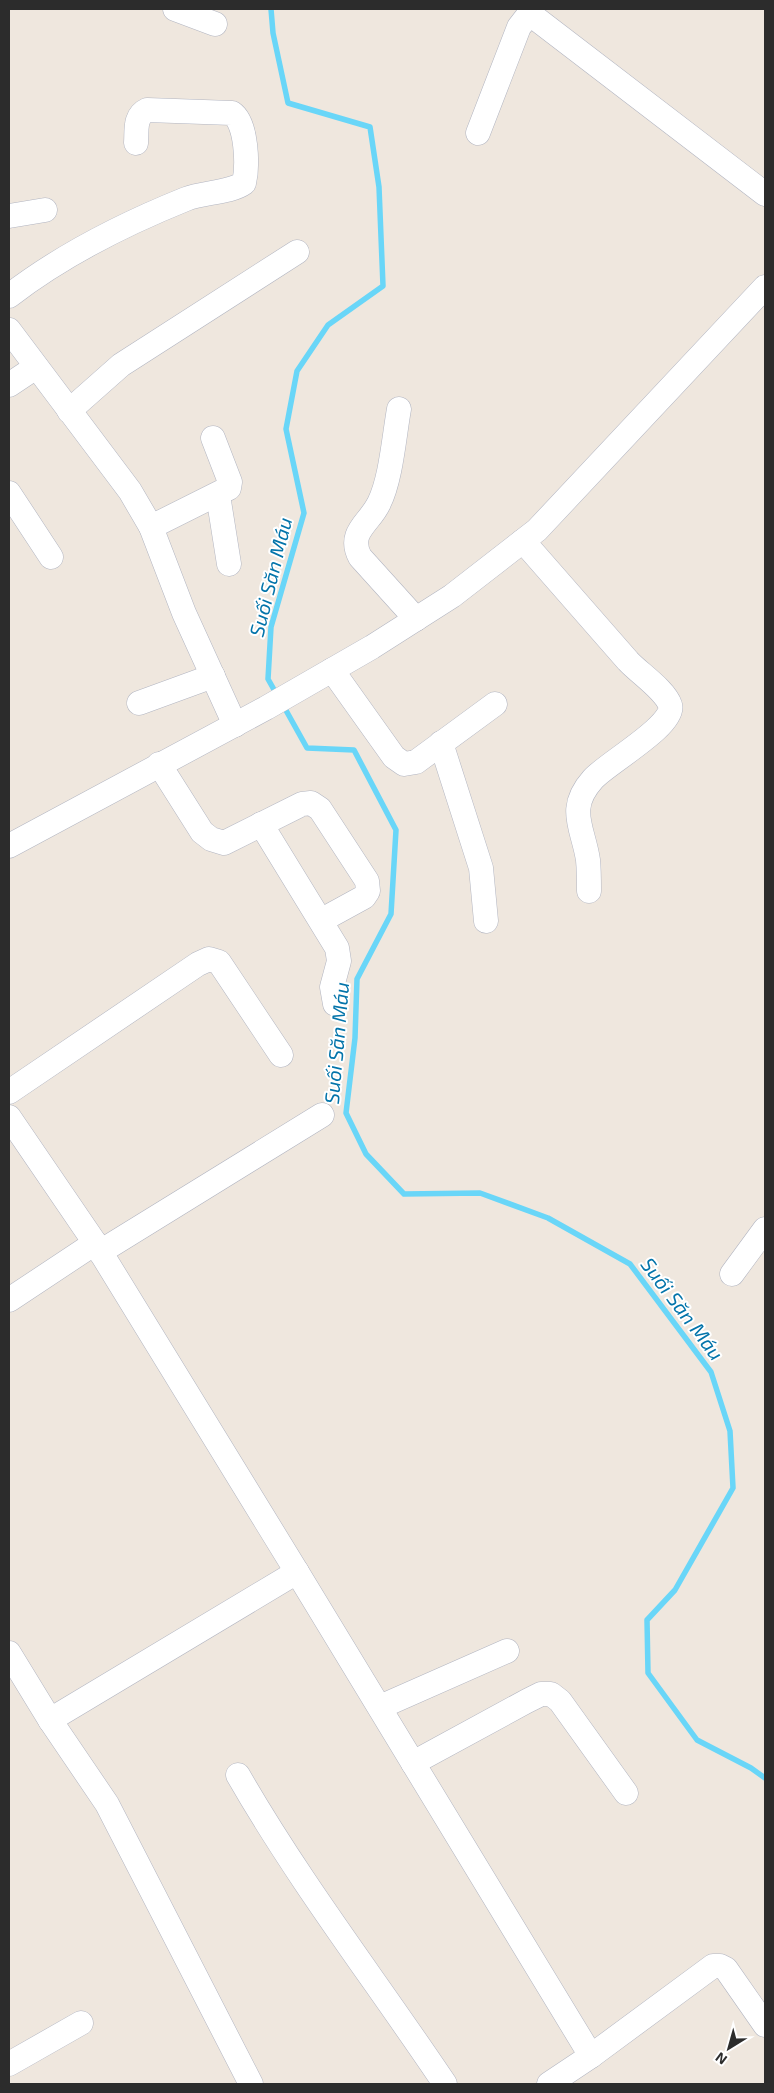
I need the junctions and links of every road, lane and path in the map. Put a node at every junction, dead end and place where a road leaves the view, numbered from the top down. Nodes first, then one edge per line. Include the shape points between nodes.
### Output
1 (175, 9) edge
2 (215, 24) dead end
3 (478, 133) dead end
4 (136, 143) dead end
5 (765, 194) edge
6 (45, 210) dead end
7 (9, 216) edge
8 (297, 252) dead end
9 (765, 287) edge
10 (9, 296) edge
11 (9, 330) edge
12 (36, 367) junction
13 (9, 385) edge
14 (399, 409) dead end
15 (69, 411) junction
16 (214, 438) dead end
17 (9, 493) edge
18 (218, 495) junction
19 (151, 527) junction
20 (523, 540) junction
21 (51, 557) dead end
22 (229, 564) dead end
23 (416, 619) junction
24 (332, 670) junction
25 (213, 676) junction
26 (139, 703) dead end
27 (495, 704) dead end
28 (235, 725) junction
29 (441, 743) junction
30 (160, 764) junction
31 (261, 824) junction
32 (9, 846) edge
33 (589, 891) dead end
34 (322, 920) junction
35 (486, 921) dead end
36 (335, 1004) dead end
37 (281, 1056) dead end
38 (9, 1092) edge
39 (322, 1115) dead end
40 (9, 1117) edge
41 (765, 1229) edge
42 (98, 1247) junction
43 (732, 1274) dead end
44 (9, 1300) edge
45 (297, 1572) junction
46 (507, 1651) dead end
47 (9, 1653) edge
48 (380, 1707) junction
49 (50, 1720) junction
50 (413, 1763) junction
51 (238, 1775) dead end
52 (626, 1793) dead end
53 (81, 2024) dead end
54 (765, 2025) edge
55 (591, 2056) junction
56 (9, 2064) edge
57 (562, 2081) edge
58 (251, 2084) edge
59 (445, 2084) edge

1 - 2 street
3 - 5 street via 519,27 526,18 534,17
4 - 10 street via 138,119 147,110 232,114 240,120 244,140 244,183 238,188 197,194 159,210 44,270
6 - 7 street
8 - 15 street via 121,366
9 - 20 street via 537,530
11 - 12 street
12 - 13 street
12 - 15 street
14 - 23 street via 381,497 356,539 356,549
15 - 19 street via 130,491
16 - 18 street via 231,484
17 - 21 street
18 - 19 street
18 - 22 street
19 - 25 street via 184,613
20 - 23 street via 452,596
20 - 33 street via 670,705 670,713 658,728 593,779 579,801 577,813 588,862
23 - 24 street
24 - 28 street
24 - 29 street via 394,757 404,764 416,762
25 - 26 street
25 - 28 street
27 - 29 street
28 - 30 street
29 - 35 street via 481,868
30 - 31 street via 202,832 211,839 224,843
30 - 32 street
31 - 34 street
31 - 34 street via 302,804 311,803 320,809 367,881 368,891 364,897
34 - 36 street via 337,948 339,960 332,987
37 - 38 street via 219,962 209,959
39 - 42 street
40 - 42 street
41 - 43 street
42 - 44 street
42 - 45 street
45 - 48 street
45 - 49 street
46 - 48 street
47 - 49 street
48 - 50 street
49 - 58 street via 107,1804
50 - 52 street via 541,1694 552,1694
50 - 55 street
51 - 59 street via 268,1828
53 - 56 street
54 - 55 street via 726,1969 713,1966
55 - 57 street

